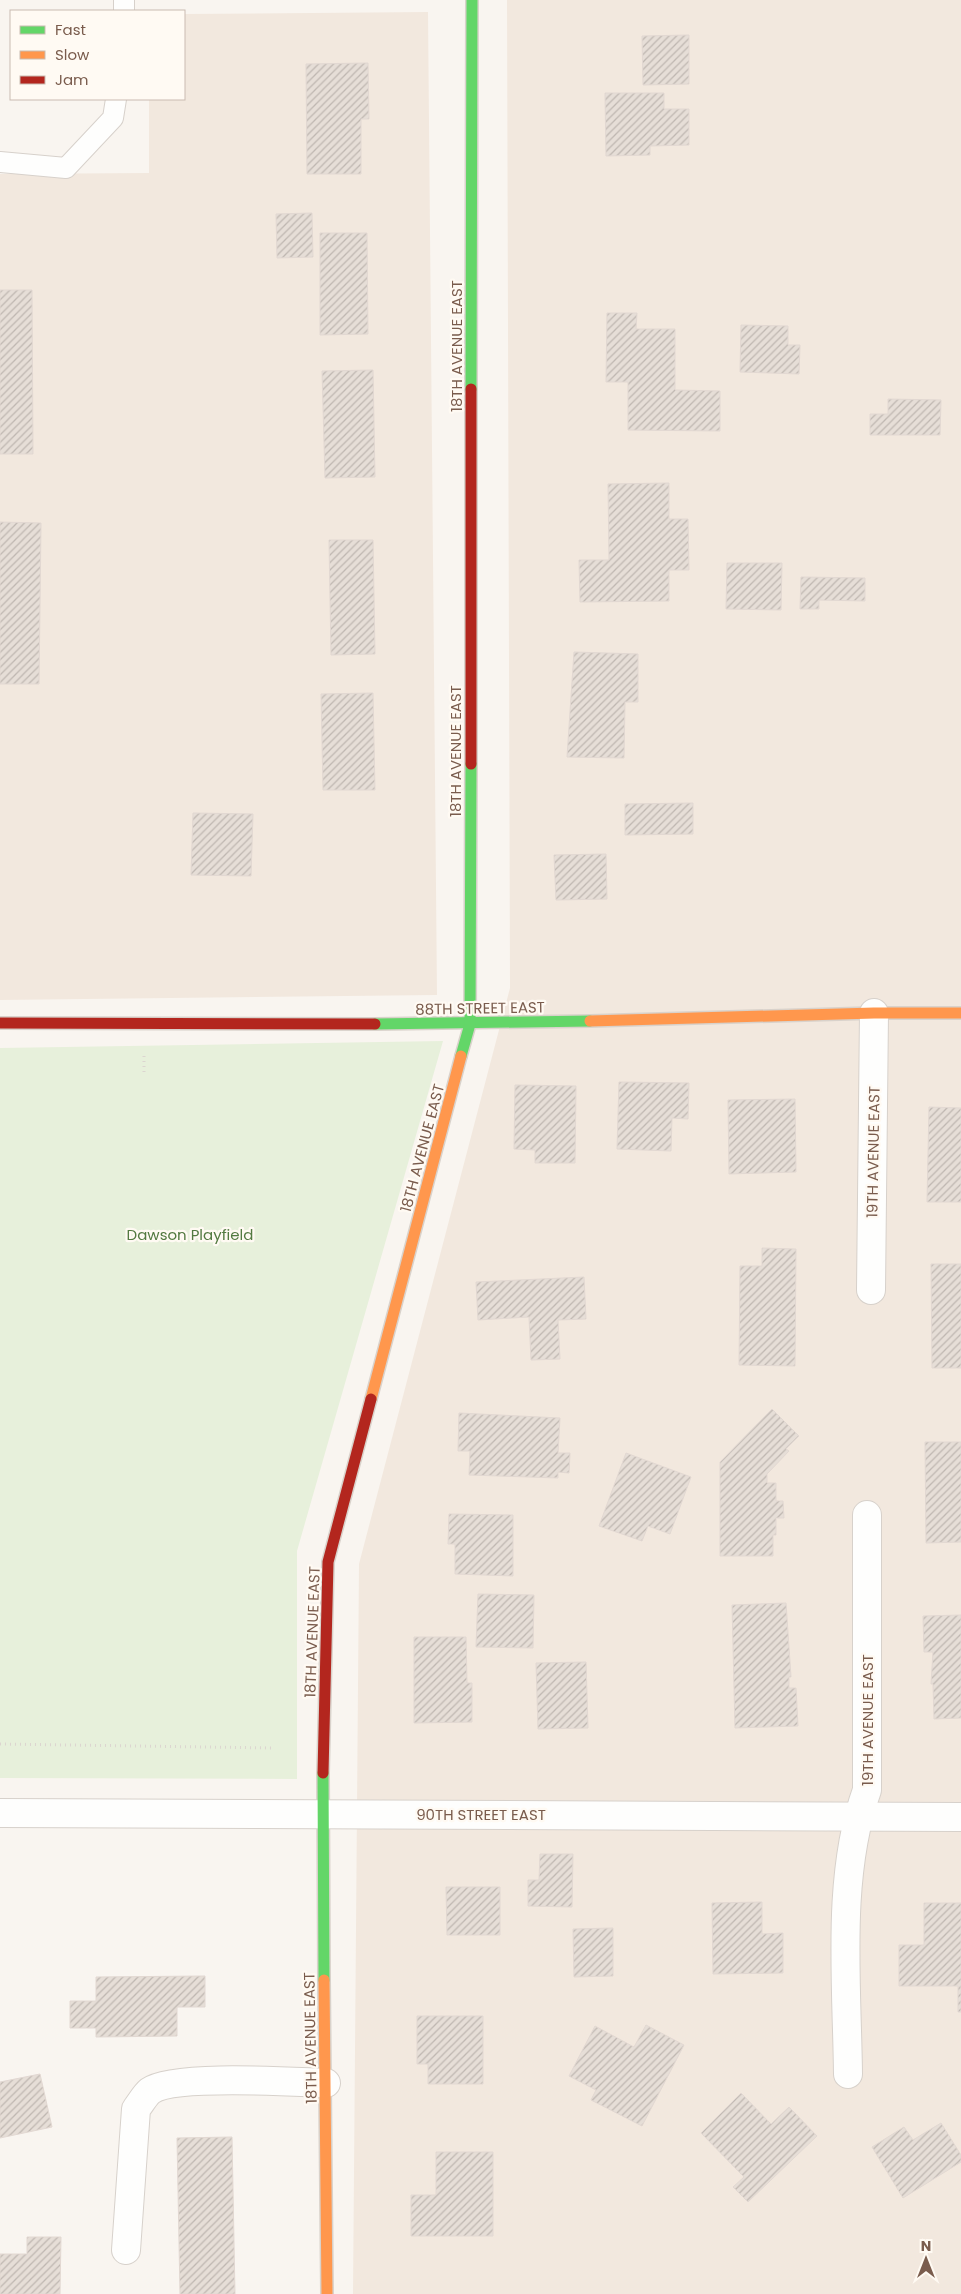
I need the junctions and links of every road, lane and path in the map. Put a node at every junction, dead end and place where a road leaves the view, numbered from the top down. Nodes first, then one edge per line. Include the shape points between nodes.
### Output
1 (472, 0) edge
2 (116, 100) edge
3 (0, 162) edge
4 (874, 1013) junction
5 (961, 1013) edge
6 (0, 1023) edge
7 (470, 1024) junction
8 (871, 1290) dead end
9 (867, 1515) dead end
10 (0, 1744) edge
11 (274, 1748) dead end
12 (0, 1813) edge
13 (322, 1813) junction
14 (858, 1817) junction
15 (961, 1817) edge
16 (848, 2074) dead end
17 (326, 2083) junction
18 (126, 2250) dead end
19 (328, 2294) edge

1 - 7 street, 18TH AVENUE EAST
2 - 3 lane via 113,118 66,168
4 - 5 street, 88TH STREET EAST
4 - 7 street, 88TH STREET EAST
4 - 8 street, 19TH AVENUE EAST
6 - 7 street, 88TH STREET EAST
7 - 13 street, 18TH AVENUE EAST via 328,1562
9 - 14 street, 19TH AVENUE EAST via 868,1790
10 - 11 path
12 - 13 street, 90TH STREET EAST
13 - 14 street, 90TH STREET EAST
13 - 17 street, 18TH AVENUE EAST
14 - 15 street, 90TH STREET EAST
14 - 16 street, 19TH AVENUE EAST via 851,1851 847,1906
17 - 18 street via 199,2081 150,2091 136,2109
17 - 19 street, 18TH AVENUE EAST

